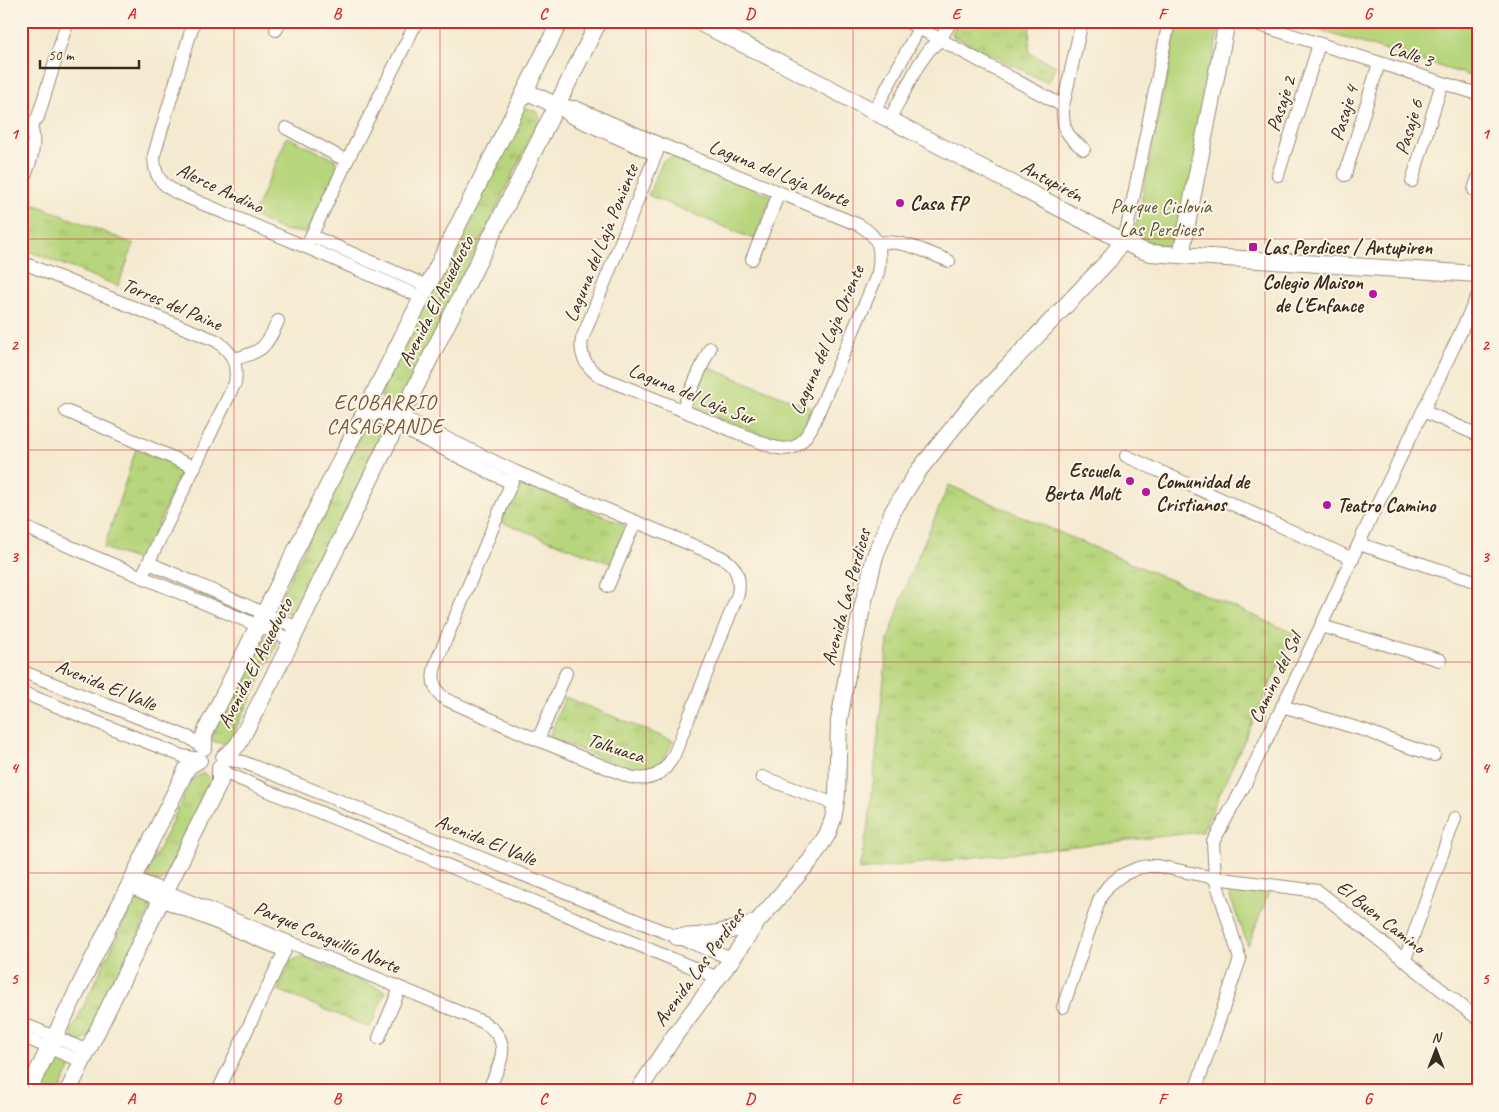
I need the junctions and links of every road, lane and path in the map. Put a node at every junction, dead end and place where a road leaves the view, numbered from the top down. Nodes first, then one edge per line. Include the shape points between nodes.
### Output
1 (194, 21) edge
2 (417, 21) edge
3 (560, 21) edge
4 (599, 21) edge
5 (696, 21) edge
6 (906, 21) edge
7 (951, 21) edge
8 (1082, 21) edge
9 (1169, 21) edge
10 (1227, 21) edge
11 (1248, 21) edge
12 (67, 24) edge
13 (922, 25) edge
14 (940, 40) junction
15 (1319, 44) junction
16 (1379, 63) junction
17 (1442, 83) junction
18 (525, 91) junction
19 (1478, 94) edge
20 (558, 106) junction
21 (1063, 106) junction
22 (874, 112) junction
23 (889, 120) junction
24 (26, 128) edge
25 (286, 128) dead end
26 (1084, 148) dead end
27 (658, 150) junction
28 (347, 161) junction
29 (1278, 175) dead end
30 (1345, 175) dead end
31 (1478, 178) edge
32 (1412, 181) dead end
33 (21, 187) edge
34 (1474, 190) dead end
35 (779, 193) junction
36 (309, 241) junction
37 (1122, 242) junction
38 (878, 243) junction
39 (1181, 255) junction
40 (752, 259) dead end
41 (21, 262) edge
42 (949, 262) dead end
43 (1478, 274) edge
44 (424, 292) junction
45 (1478, 295) edge
46 (278, 321) dead end
47 (710, 348) dead end
48 (582, 356) joint
49 (234, 359) junction
50 (368, 405) junction
51 (682, 410) junction
52 (66, 412) dead end
53 (1423, 412) junction
54 (399, 421) junction
55 (1478, 435) edge
56 (797, 447) joint
57 (1126, 456) dead end
58 (194, 467) junction
59 (513, 477) junction
60 (634, 522) junction
61 (21, 526) edge
62 (1359, 544) junction
63 (1353, 559) junction
64 (149, 563) junction
65 (142, 576) junction
66 (1478, 582) edge
67 (608, 586) dead end
68 (261, 620) junction
69 (1321, 626) junction
70 (295, 634) junction
71 (1440, 660) dead end
72 (21, 671) edge
73 (566, 673) dead end
74 (21, 692) edge
75 (1282, 706) junction
76 (538, 740) junction
77 (201, 753) junction
78 (1434, 755) dead end
79 (222, 762) junction
80 (762, 778) dead end
81 (836, 804) junction
82 (1455, 818) dead end
83 (390, 821) junction
84 (383, 838) junction
85 (511, 870) junction
86 (1215, 878) junction
87 (132, 882) junction
88 (504, 888) junction
89 (163, 895) junction
90 (757, 922) junction
91 (677, 937) junction
92 (287, 946) junction
93 (732, 959) junction
94 (1404, 959) junction
95 (718, 978) junction
96 (400, 988) junction
97 (1063, 1007) dead end
98 (1478, 1020) edge
99 (21, 1023) edge
100 (21, 1036) edge
101 (379, 1038) dead end
102 (52, 1043) junction
103 (85, 1056) junction
104 (28, 1091) edge
105 (68, 1091) edge
106 (218, 1091) edge
107 (488, 1091) edge
108 (638, 1091) edge
109 (1195, 1091) edge

1 - 36 street, Alerce Andino via 156,149 154,164 158,176 165,186 177,193
2 - 28 street
3 - 18 street, Avenida El Acueducto
4 - 20 street, Avenida El Acueducto
5 - 22 street, Antupirén
6 - 13 street
7 - 14 street
8 - 21 street
9 - 37 street, Avenida Las Perdices
10 - 39 street
11 - 15 street, Calle 3
12 - 24 street via 38,117
13 - 14 street
13 - 22 street
14 - 21 street
14 - 23 street via 919,64
15 - 16 street, Calle 3
15 - 29 street, Pasaje 2
16 - 17 street, Calle 3
16 - 30 street, Pasaje 4
17 - 19 street, Calle 3
17 - 32 street, Pasaje 6
18 - 20 street
18 - 44 street, Avenida El Acueducto
20 - 27 street, Laguna del Laja Norte via 575,107
20 - 54 street, Avenida El Acueducto
21 - 26 street via 1062,122 1071,140
22 - 23 street, Antupirén
23 - 37 street, Antupirén
24 - 33 street via 33,135 34,148
25 - 28 street
27 - 35 street, Laguna del Laja Norte
27 - 48 street, Laguna del Laja Poniente via 582,339
28 - 36 street
31 - 34 street
35 - 38 street, Laguna del Laja Norte via 859,226 872,234
35 - 40 street
36 - 44 street, Alerce Andino
37 - 39 street, Antupirén via 1138,250
37 - 81 street, Avenida Las Perdices via 1109,260 972,404 919,470 893,511 876,556 842,702
38 - 42 street via 903,243
38 - 56 street, Laguna del Laja Oriente via 878,273 812,427
39 - 43 street, Antupirén
41 - 49 street, Torres del Paine via 217,341 229,350
44 - 50 street, Avenida El Acueducto
45 - 53 street, Camino del Sol
46 - 49 street via 259,351
47 - 51 street
48 - 51 street, Laguna del Laja Sur via 591,370 602,377
49 - 58 street, Torres del Paine via 235,383
50 - 54 street
50 - 68 street, Avenida El Acueducto
51 - 56 street, Laguna del Laja Sur via 770,446 785,450
52 - 58 street
53 - 55 street
53 - 62 street, Camino del Sol
54 - 59 street
54 - 70 street, Avenida El Acueducto
57 - 63 street
58 - 64 street, Torres del Paine
59 - 60 street, Tolhuaca
59 - 76 street, Tolhuaca via 434,668 434,683 445,699
60 - 67 street
60 - 76 street, Tolhuaca via 725,559 733,566 739,581 738,594 674,755 662,772 650,778 637,779
61 - 65 street
62 - 63 street, Camino del Sol
62 - 66 street
63 - 69 street, Camino del Sol
64 - 65 street, Torres del Paine
64 - 68 street
65 - 68 street
68 - 70 street
68 - 77 street, Avenida El Acueducto via 207,728
69 - 71 street
69 - 75 street, Camino del Sol
70 - 79 street, Avenida El Acueducto via 239,743
72 - 77 street, Avenida El Valle via 190,738
73 - 76 street
74 - 77 street, Avenida El Valle via 182,756
75 - 78 street
75 - 86 street, Camino del Sol via 1213,842
77 - 79 street via 202,765 207,769 214,769
77 - 79 street via 213,744 219,746 223,751
77 - 87 street via 186,770
79 - 83 street, Avenida El Valle via 243,762
79 - 84 street, Avenida El Valle via 232,776
79 - 89 street via 218,786
80 - 81 street
81 - 90 street, Avenida Las Perdices via 830,827 817,851
82 - 94 street
83 - 84 street
83 - 85 street, Avenida El Valle
84 - 88 street, Avenida El Valle
85 - 88 street
85 - 91 street, Avenida El Valle
86 - 94 street, El Buen Camino via 1318,891
86 - 97 street, El Buen Camino via 1148,866 1122,875 1108,886 1100,898
86 - 109 street, Camino del Sol via 1240,959
87 - 89 street, Parque Conguillío Norte
87 - 102 street
88 - 95 street, Avenida El Valle
89 - 92 street, Parque Conguillío Norte
89 - 103 street
90 - 91 street via 718,934
90 - 93 street, Avenida Las Perdices
91 - 93 street, Avenida El Valle
92 - 96 street, Parque Conguillío Norte
92 - 106 street
93 - 95 street, Avenida Las Perdices
94 - 98 street, El Buen Camino
95 - 108 street, Avenida Las Perdices
96 - 101 street
96 - 107 street, Parque Conguillío Norte via 494,1028 501,1038 503,1054
99 - 102 street
100 - 102 street
102 - 103 street
102 - 104 street
103 - 105 street

